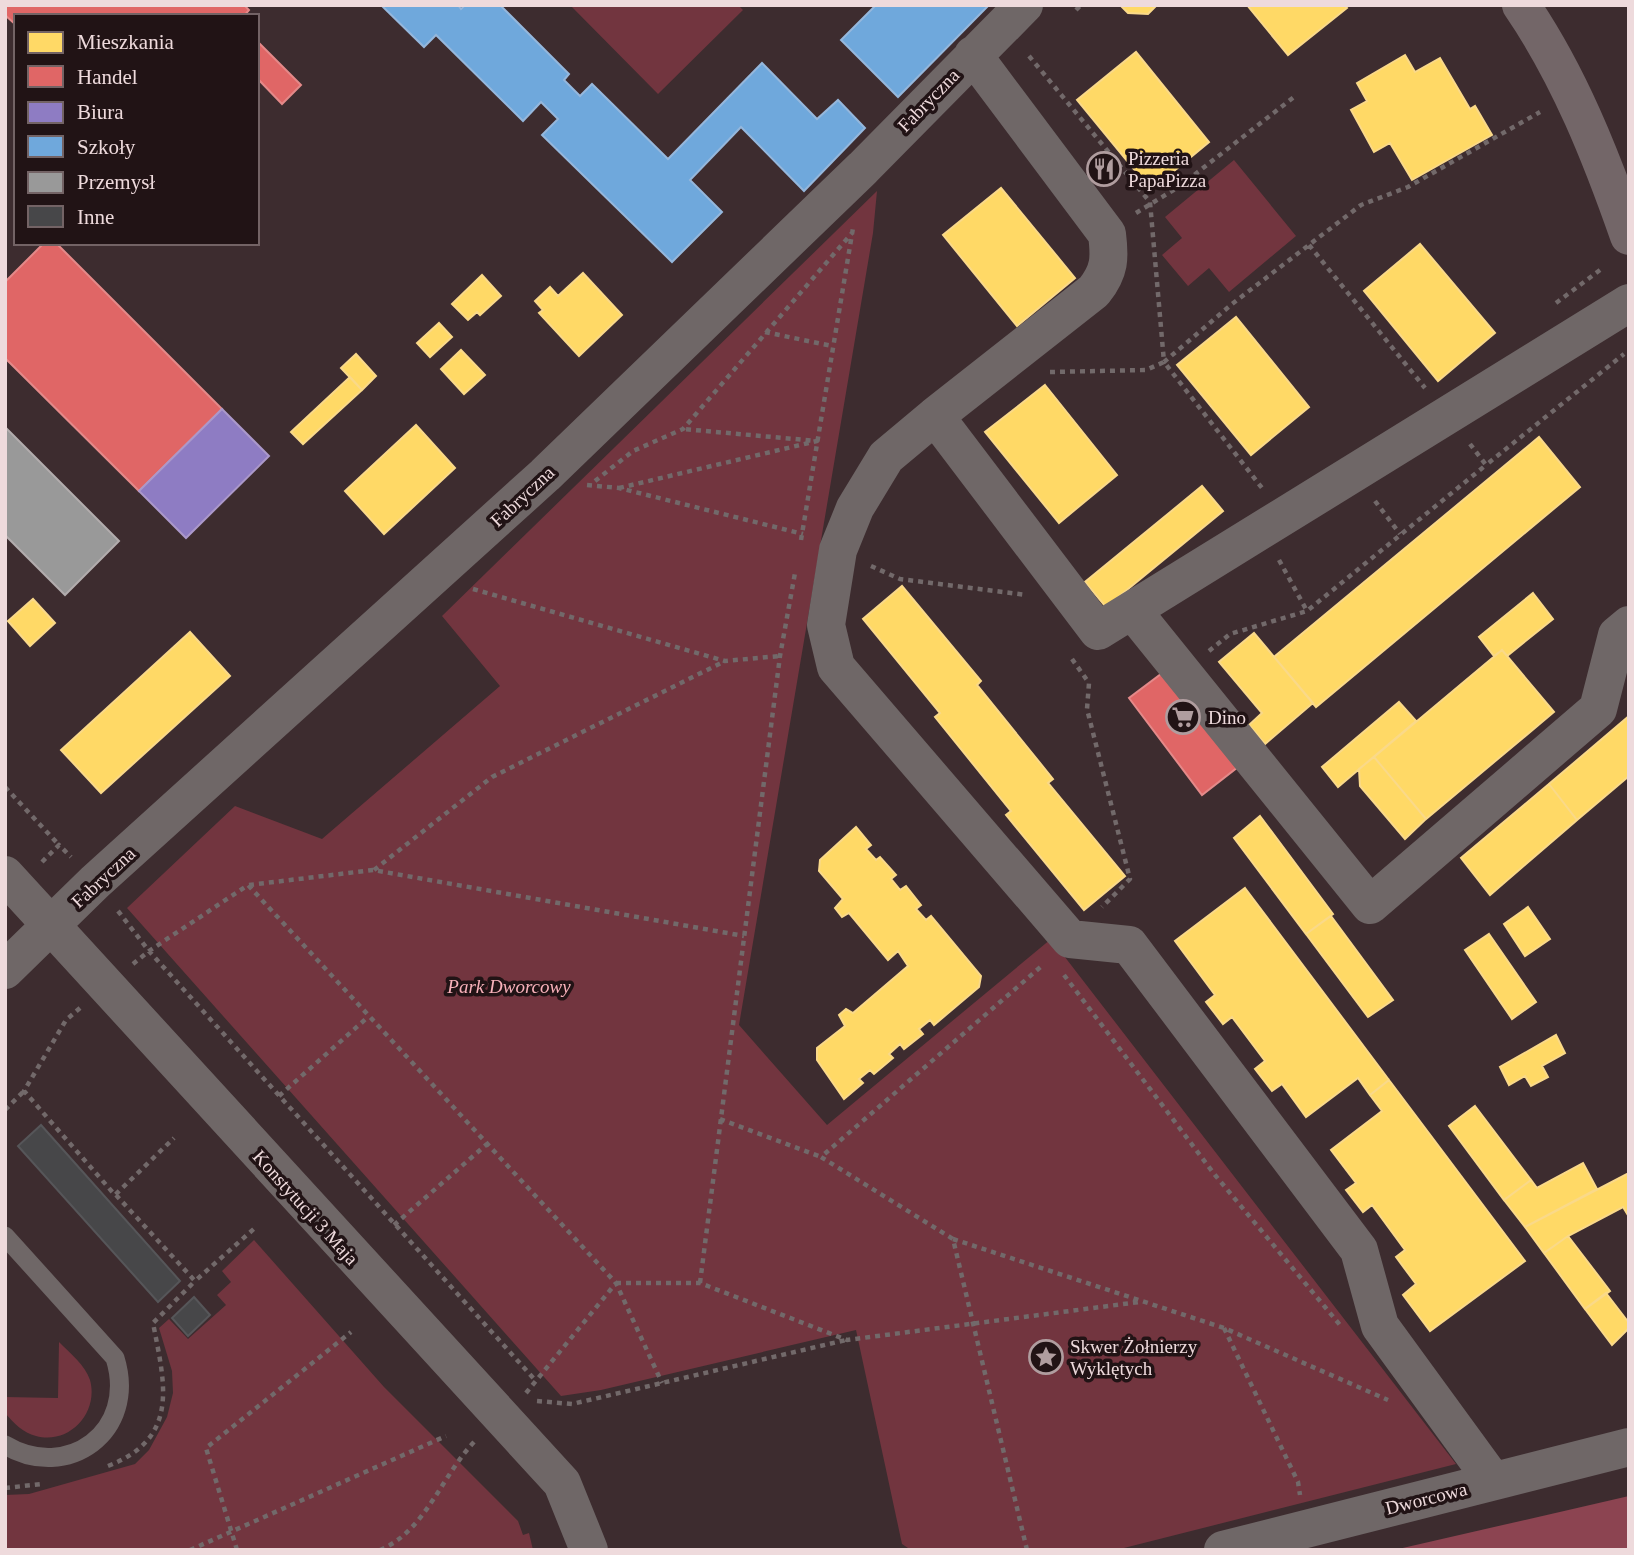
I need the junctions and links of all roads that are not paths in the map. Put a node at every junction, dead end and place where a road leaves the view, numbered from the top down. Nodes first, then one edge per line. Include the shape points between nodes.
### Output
1 (1024, 5) edge
2 (1521, 5) edge
3 (973, 55) junction
4 (1629, 236) edge
5 (1629, 303) edge
6 (935, 416) junction
7 (1132, 610) junction
8 (1629, 625) edge
9 (10, 881) edge
10 (50, 925) junction
11 (5, 970) edge
12 (5, 1236) edge
13 (5, 1445) edge
14 (1629, 1447) edge
15 (1493, 1481) junction
16 (589, 1550) edge
17 (1223, 1550) edge

1 - 3 street, Fabryczna
2 - 4 main road via 1557,63
3 - 6 street via 1107,234 1110,257 1107,274 1094,291
3 - 10 street, Fabryczna via 863,168 545,475
5 - 7 street
6 - 7 street via 1098,631
6 - 15 street via 886,457 855,508 838,550 827,625 836,667 1060,949 1129,945 1359,1250 1380,1326
7 - 8 street via 1370,905 1598,709 1617,635
9 - 10 street, Konstytucji 3 Maja
10 - 11 street, Fabryczna
10 - 16 street, Konstytucji 3 Maja via 562,1483
12 - 13 lane via 115,1359 121,1378 117,1412 96,1441 59,1456 17,1452
14 - 15 street, Dworcowa
15 - 17 street, Dworcowa

